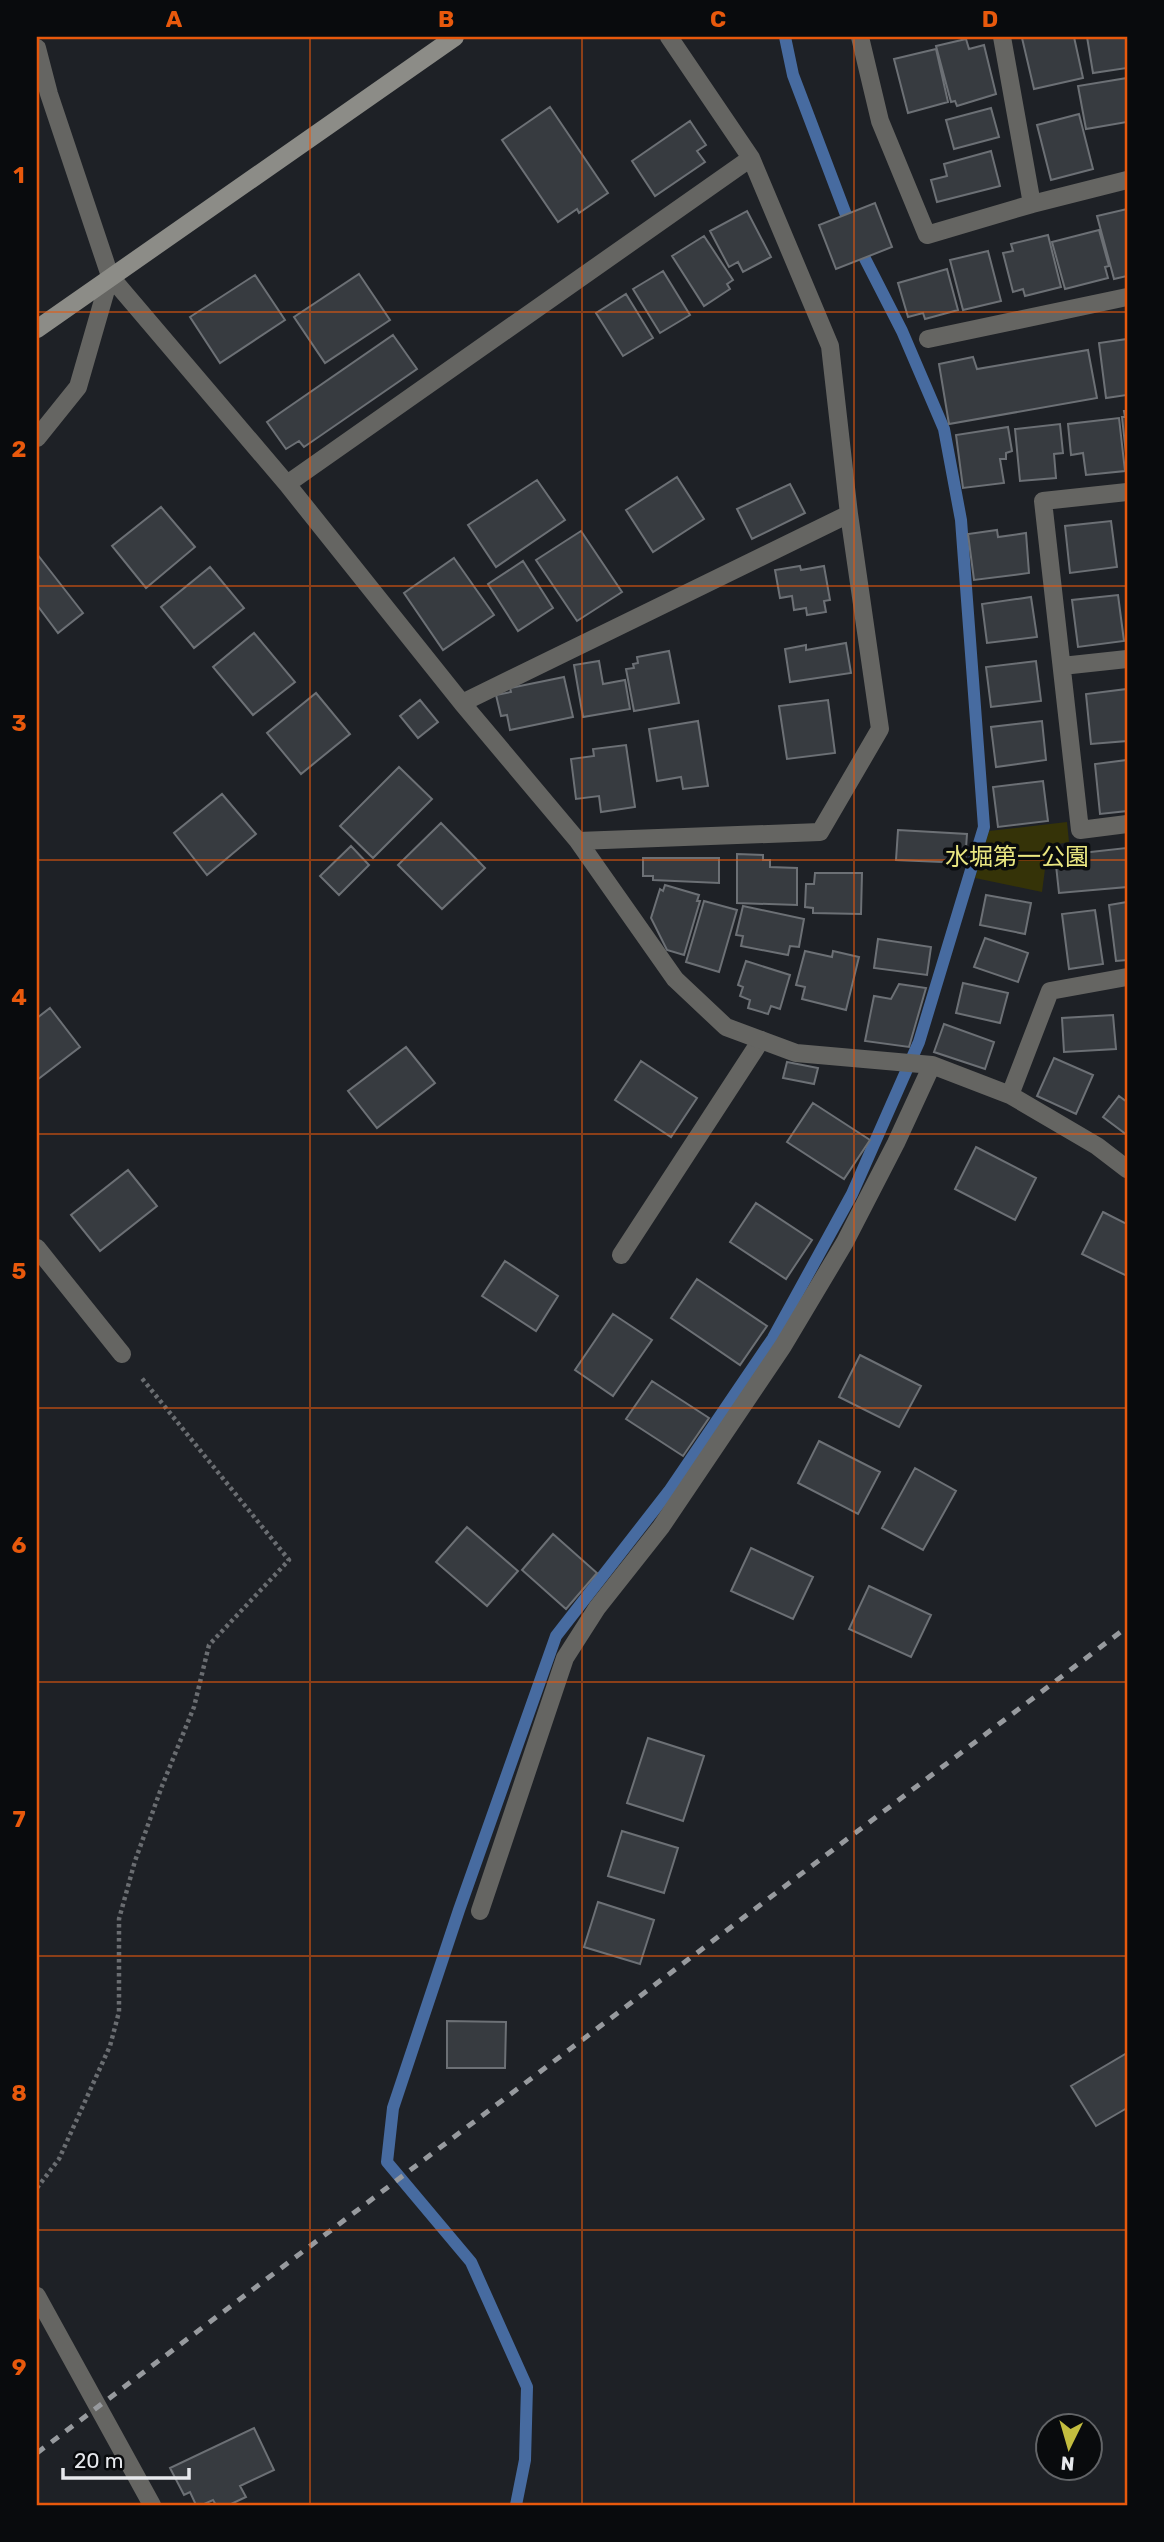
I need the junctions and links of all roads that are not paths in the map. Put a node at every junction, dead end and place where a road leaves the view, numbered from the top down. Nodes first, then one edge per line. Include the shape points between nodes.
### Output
1 (455, 37) edge
2 (669, 37) edge
3 (860, 37) edge
4 (1002, 37) edge
5 (37, 48) edge
6 (43, 98) edge
7 (751, 158) junction
8 (1127, 180) edge
9 (1032, 204) junction
10 (110, 276) junction
11 (1127, 297) edge
12 (37, 329) edge
13 (928, 340) dead end
14 (37, 438) edge
15 (287, 484) junction
16 (1127, 492) edge
17 (849, 514) junction
18 (1127, 659) edge
19 (1062, 666) junction
20 (462, 703) junction
21 (1127, 824) edge
22 (578, 841) junction
23 (1127, 977) edge
24 (761, 1040) junction
25 (932, 1065) junction
26 (1010, 1095) junction
27 (1127, 1169) edge
28 (37, 1248) edge
29 (621, 1255) dead end
30 (122, 1354) road end
31 (480, 1911) dead end
32 (37, 2296) edge
33 (152, 2505) edge

1 - 10 street
2 - 7 street
3 - 9 street via 880,121 927,235
4 - 9 street
5 - 6 street
6 - 10 street
7 - 15 street
7 - 17 street via 830,346
8 - 9 street
10 - 12 street
10 - 14 street via 78,387
10 - 15 street
11 - 13 street
15 - 20 street
16 - 19 street via 1043,501
17 - 20 street
17 - 22 street via 880,729 820,832
18 - 19 street
19 - 21 street via 1080,830
20 - 22 street
22 - 24 street via 675,979 726,1027
23 - 26 street via 1050,991
24 - 25 street via 796,1053
24 - 29 street
25 - 26 street
25 - 31 street via 845,1242 783,1346 661,1527 597,1608 565,1658
26 - 27 street
28 - 30 street
32 - 33 street

